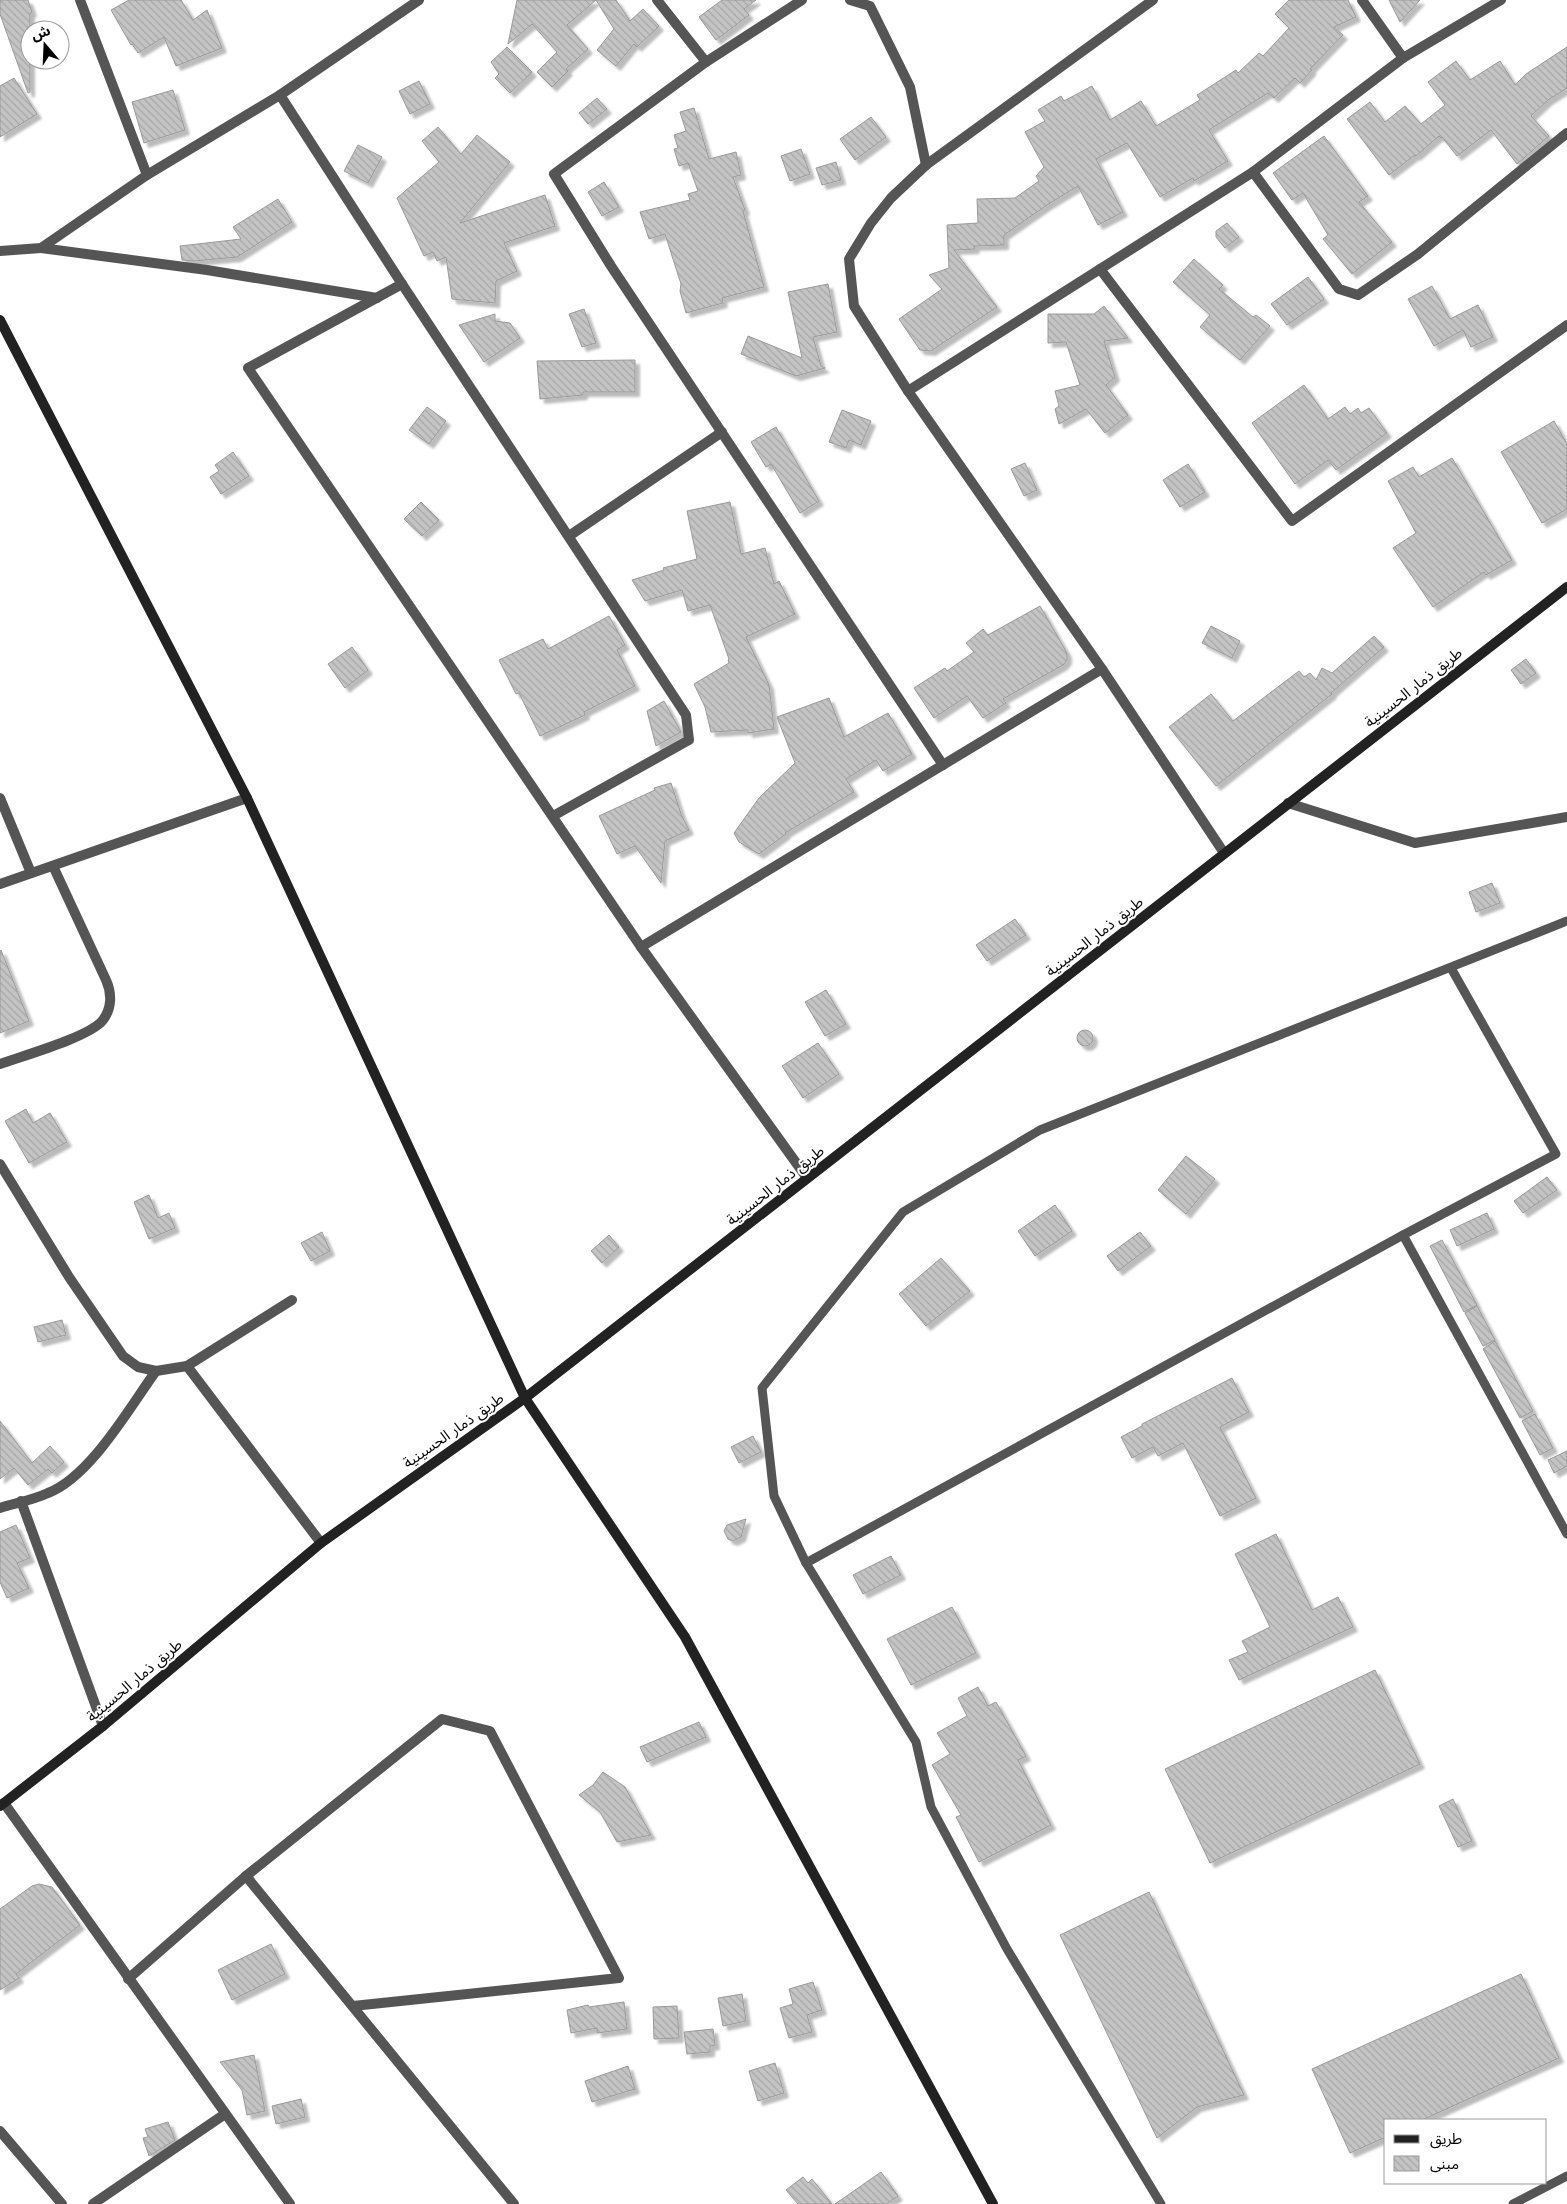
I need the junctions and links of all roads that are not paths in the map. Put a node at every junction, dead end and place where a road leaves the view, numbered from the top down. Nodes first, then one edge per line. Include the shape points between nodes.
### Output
1 (80, 0) edge
2 (419, 0) edge
3 (657, 0) edge
4 (802, 0) edge
5 (850, 0) edge
6 (1153, 0) edge
7 (1362, 0) edge
8 (1500, 0) edge
9 (1140, 4) edge
10 (1403, 58) junction
11 (706, 62) junction
12 (280, 95) junction
13 (1567, 133) edge
14 (926, 165) junction
15 (1253, 172) junction
16 (147, 175) junction
17 (41, 248) junction
18 (0, 252) edge
19 (1100, 269) junction
20 (402, 284) junction
21 (377, 298) junction
22 (0, 320) edge
23 (1567, 325) edge
24 (908, 391) junction
25 (722, 432) junction
26 (569, 536) junction
27 (1567, 586) edge
28 (1102, 669) junction
29 (943, 764) junction
30 (0, 798) edge
31 (247, 798) junction
32 (1288, 803) junction
33 (553, 816) junction
34 (1567, 817) edge
35 (1224, 852) junction
36 (53, 866) junction
37 (31, 873) junction
38 (0, 884) edge
39 (1567, 922) edge
40 (641, 947) junction
41 (1451, 968) junction
42 (0, 1064) edge
43 (0, 1164) edge
44 (807, 1178) junction
45 (1402, 1235) junction
46 (292, 1300) dead end
47 (187, 1366) junction
48 (156, 1371) junction
49 (525, 1398) junction
50 (21, 1502) junction
51 (0, 1508) edge
52 (1567, 1534) edge
53 (321, 1543) junction
54 (806, 1563) junction
55 (103, 1726) junction
56 (2, 1804) edge
57 (246, 1876) junction
58 (128, 1979) junction
59 (353, 2006) junction
60 (225, 2114) junction
61 (0, 2131) edge
62 (1567, 2176) edge
63 (62, 2204) edge
64 (93, 2204) edge
65 (290, 2204) edge
66 (514, 2204) edge
67 (993, 2204) edge
68 (1161, 2204) edge
69 (1513, 2204) edge

1 - 16 street
2 - 12 street
3 - 11 street
4 - 11 street
5 - 14 street via 870,6 910,87
6 - 9 street
7 - 10 street
8 - 10 street
9 - 14 street
10 - 15 street
11 - 25 street via 554,174
12 - 16 street
12 - 20 street
13 - 15 street via 1418,254 1358,295 1339,289
14 - 24 street via 871,222 849,259 854,306
15 - 19 street
16 - 17 street
17 - 18 street
17 - 21 street via 207,270
19 - 23 street via 1292,521
19 - 24 street
20 - 21 street
20 - 26 street
21 - 33 street via 248,368
22 - 31 street
24 - 28 street
25 - 26 street
25 - 29 street
26 - 33 street via 686,715 688,740
27 - 32 street, طريق ذمار الحسينية
28 - 29 street
28 - 35 street
29 - 40 street
30 - 37 street
31 - 36 street
31 - 49 street
32 - 34 street via 1415,843
32 - 35 street, طريق ذمار الحسينية
33 - 40 street
35 - 44 street, طريق ذمار الحسينية
36 - 37 street
36 - 42 street via 106,980 110,1005 102,1021 89,1031
37 - 38 street
39 - 41 lane
40 - 44 street
41 - 45 lane via 1556,1154
41 - 54 lane via 1040,1130 903,1212 762,1388 774,1496
43 - 48 street via 69,1277 123,1356 138,1367
44 - 49 street, طريق ذمار الحسينية
45 - 52 lane
45 - 54 lane
46 - 47 street
47 - 48 street
47 - 53 street
48 - 50 street via 83,1470 48,1494
49 - 53 street, طريق ذمار الحسينية
49 - 67 street via 685,1637
50 - 51 street
50 - 55 street
53 - 55 street, طريق ذمار الحسينية
54 - 68 lane via 916,1742 931,1807 1006,1949
55 - 56 street, طريق ذمار الحسينية
56 - 58 street
57 - 58 street
57 - 59 street
57 - 59 street via 442,1719 490,1731 619,1978
58 - 60 street
59 - 66 street
60 - 64 street
60 - 65 street
61 - 63 street
62 - 69 lane

